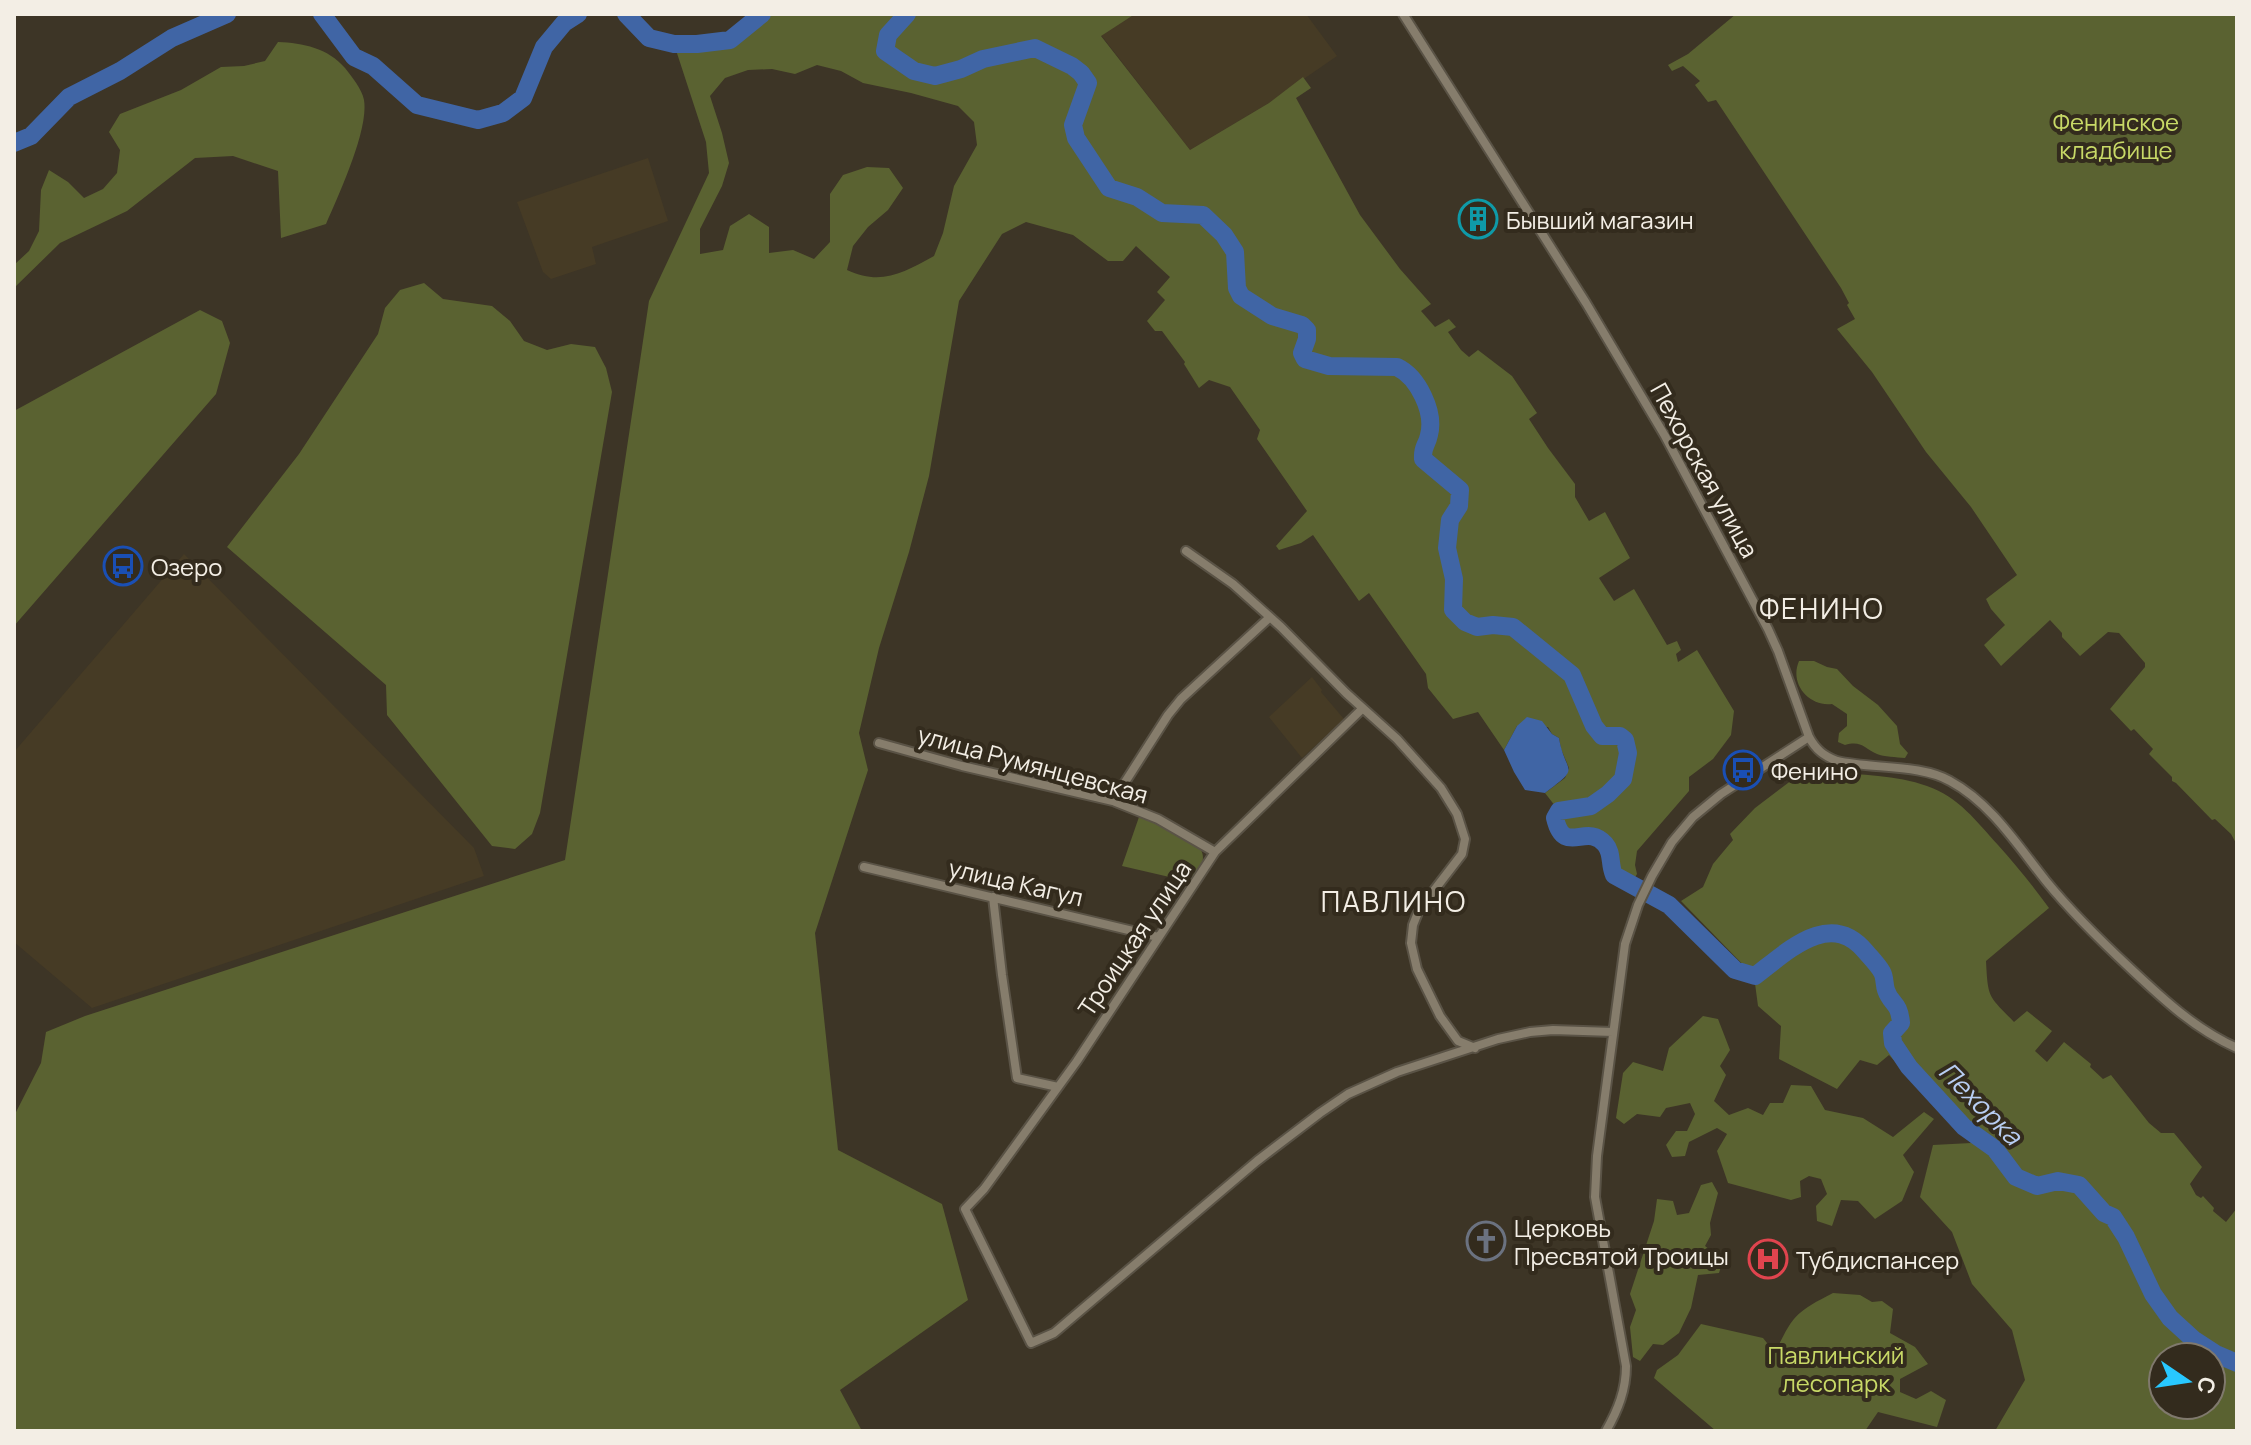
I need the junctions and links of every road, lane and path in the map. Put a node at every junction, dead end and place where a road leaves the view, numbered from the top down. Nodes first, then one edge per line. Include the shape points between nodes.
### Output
1 (1403, 14) edge
2 (1186, 551) dead end
3 (1269, 618) junction
4 (1362, 709) junction
5 (1809, 737) junction
6 (879, 743) dead end
7 (1113, 801) junction
8 (1215, 852) junction
9 (864, 867) dead end
10 (993, 897) junction
11 (1158, 937) junction
12 (1613, 1032) junction
13 (1475, 1048) junction
14 (2237, 1048) edge
15 (1058, 1087) junction
16 (1606, 1431) edge

1 - 5 street, Пехорская улица via 1665,436 1768,629
2 - 3 street
3 - 4 street
3 - 7 street via 1181,699
4 - 8 street, Троицкая улица
4 - 13 street via 1441,788 1463,830 1462,854 1419,910 1411,943 1417,969 1440,1016 1458,1041
5 - 12 street via 1721,794 1672,842 1638,905 1625,944
5 - 14 street via 1820,752 1837,761 1931,773 1963,789 2116,955 2187,1020
6 - 7 street, улица Румянцевская
7 - 8 street, улица Румянцевская via 1158,819
8 - 11 street, Троицкая улица
9 - 10 street, улица Кагул
10 - 11 street, улица Кагул
10 - 15 street via 1017,1078
11 - 15 street, Троицкая улица
12 - 13 street via 1530,1032
12 - 16 street via 1595,1197 1626,1366 1625,1386
13 - 15 street, Троицкая улица via 1348,1094 1266,1154 1054,1333 1031,1343 965,1209

